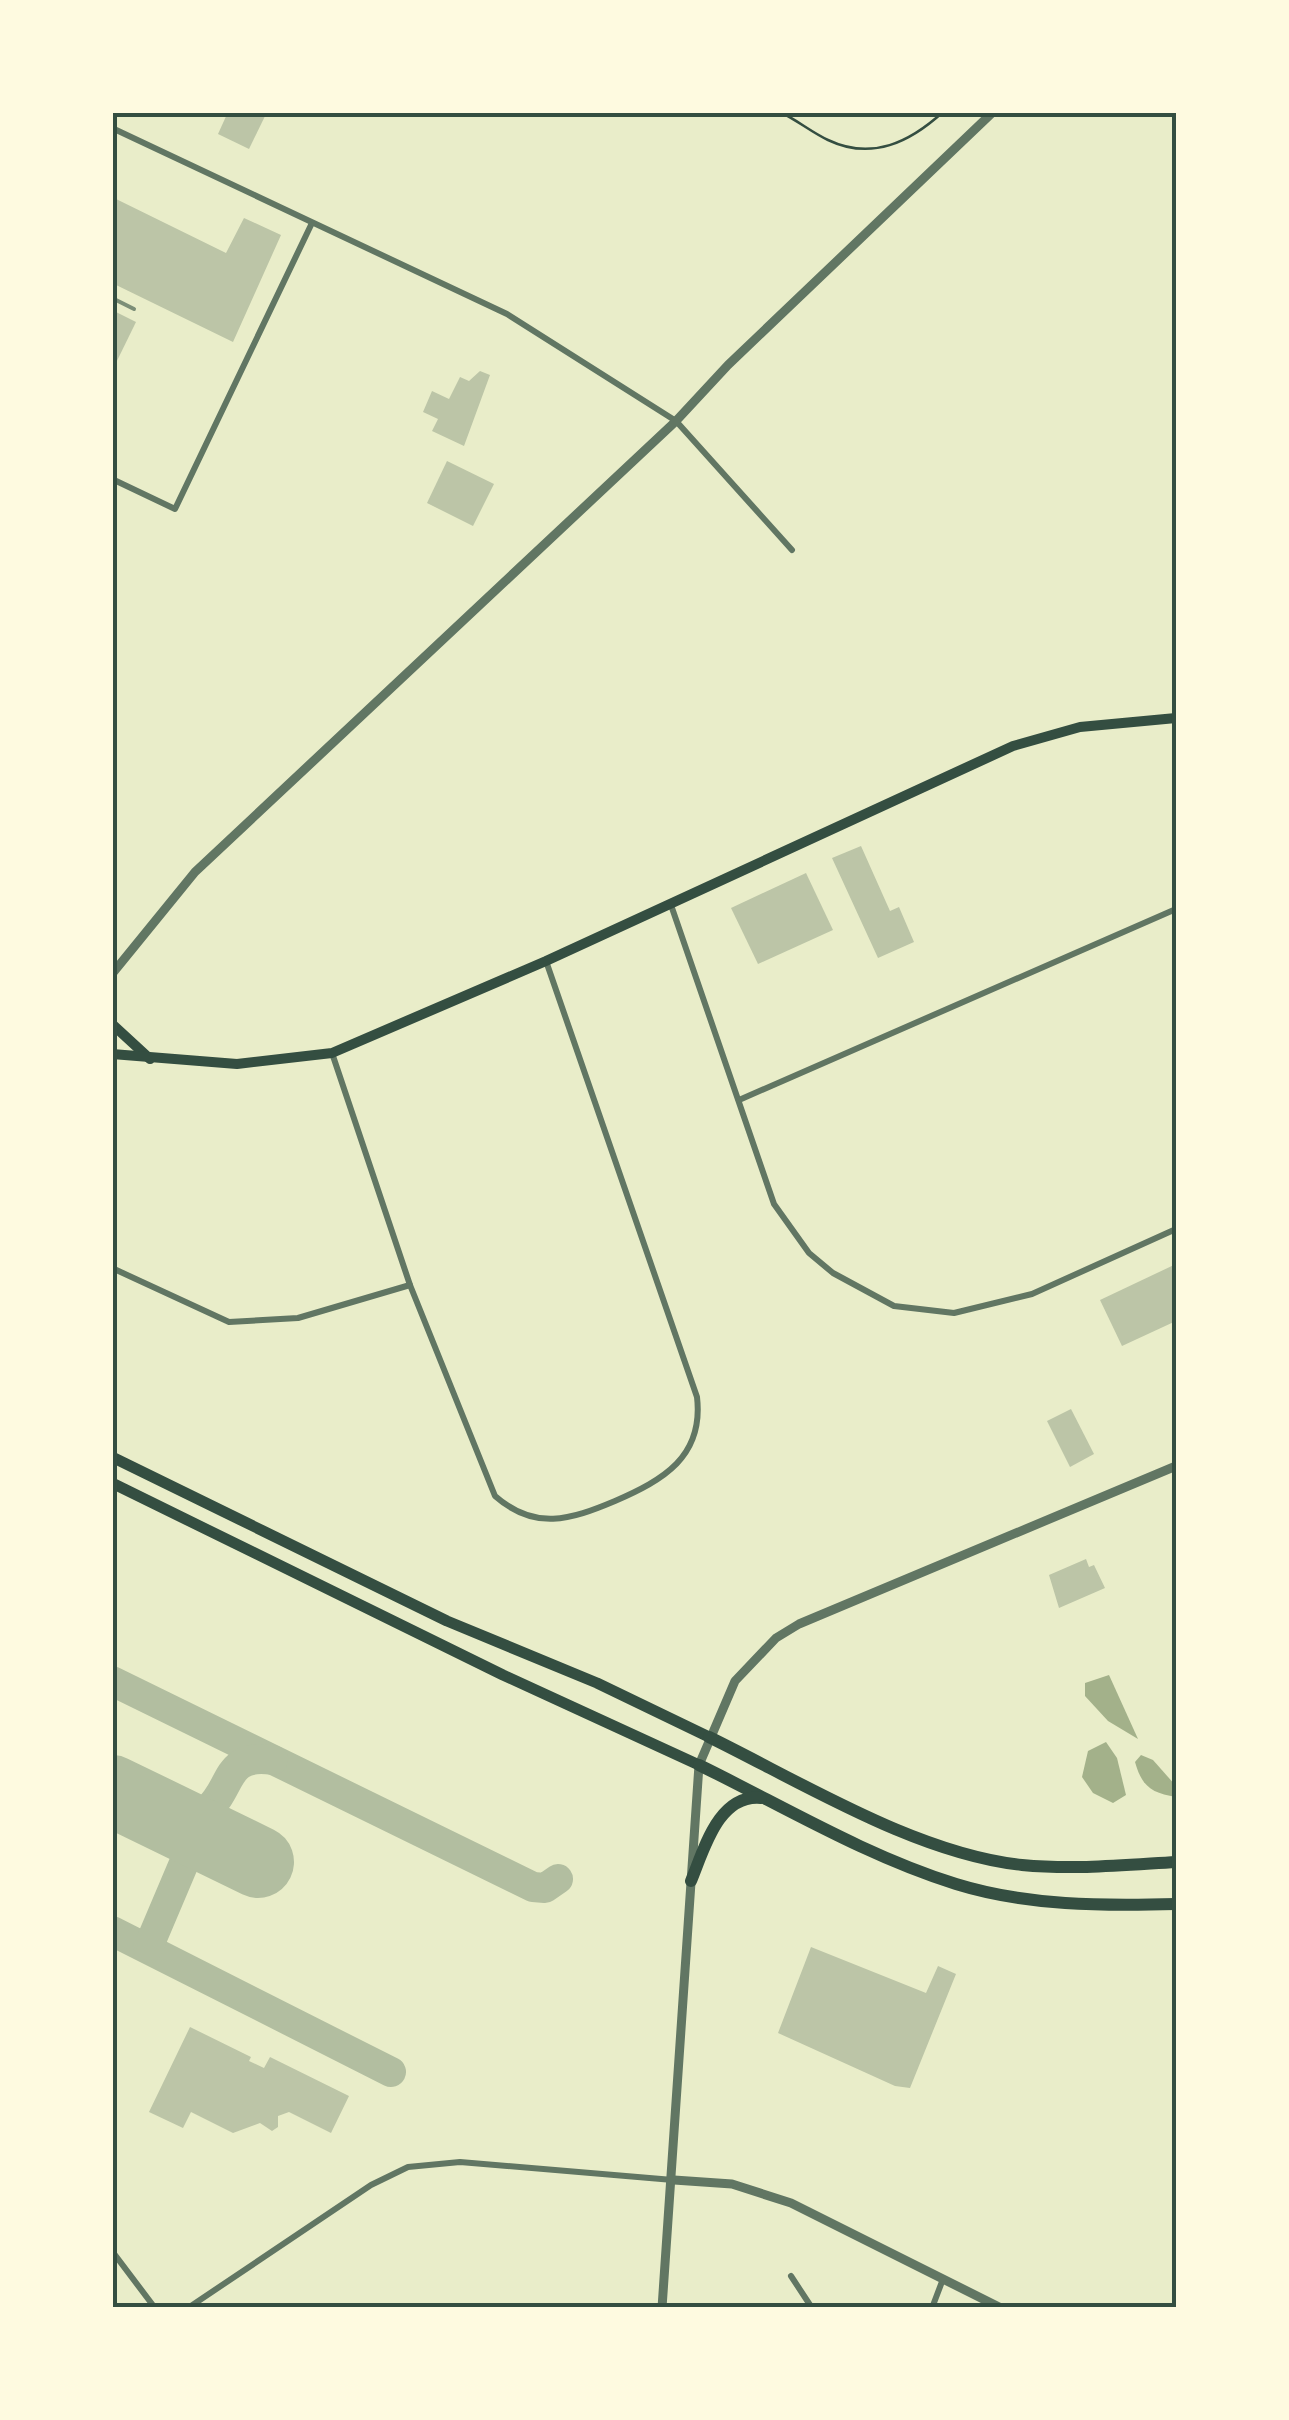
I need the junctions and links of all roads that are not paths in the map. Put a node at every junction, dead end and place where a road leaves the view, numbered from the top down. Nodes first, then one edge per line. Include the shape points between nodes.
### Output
1 (993, 112) edge
2 (112, 128) edge
3 (311, 224) junction
4 (1176, 315) edge
5 (1176, 328) edge
6 (676, 422) junction
7 (112, 478) edge
8 (792, 550) dead end
9 (1176, 718) edge
10 (671, 904) junction
11 (1176, 909) edge
12 (546, 961) junction
13 (112, 974) edge
14 (112, 1024) edge
15 (332, 1053) junction
16 (112, 1054) edge
17 (151, 1060) junction
18 (739, 1100) junction
19 (1176, 1229) edge
20 (112, 1268) edge
21 (410, 1285) junction
22 (112, 1457) edge
23 (1176, 1466) edge
24 (112, 1484) edge
25 (709, 1737) junction
26 (699, 1765) junction
27 (771, 1800) junction
28 (1176, 1862) edge
29 (690, 1881) junction
30 (1176, 1904) edge
31 (674, 2180) junction
32 (112, 2251) edge
33 (791, 2276) dead end
34 (943, 2279) junction
35 (155, 2308) edge
36 (188, 2308) edge
37 (662, 2308) edge
38 (812, 2308) edge
39 (932, 2308) edge
40 (1000, 2308) edge

1 - 6 street
2 - 3 street
3 - 6 street via 507,314
3 - 7 street via 175,509
4 - 5 street
6 - 8 street
6 - 13 street via 195,872
9 - 10 main road via 1080,727 1013,746
10 - 12 main road
10 - 18 street
11 - 18 street
12 - 15 main road
12 - 21 street via 699,1410 690,1448 667,1476 573,1519 517,1513 486,1486
14 - 17 main road
15 - 17 main road via 237,1064
15 - 21 street
16 - 17 main road
18 - 19 street via 774,1204 789,1228 833,1273 894,1306 954,1313 1008,1302
20 - 21 street via 229,1322 298,1318
22 - 25 highway via 447,1621
23 - 25 street via 776,1638 735,1681
24 - 26 highway
25 - 26 street
25 - 28 highway via 896,1828 963,1853 1052,1866
26 - 27 highway
26 - 29 street
27 - 29 highway via 743,1799 724,1814
27 - 30 highway via 960,1885 1095,1905
29 - 31 street
31 - 34 street via 753,2189
31 - 36 street via 460,2162 408,2167
31 - 37 street
32 - 35 street
33 - 38 street
34 - 39 street
34 - 40 street

